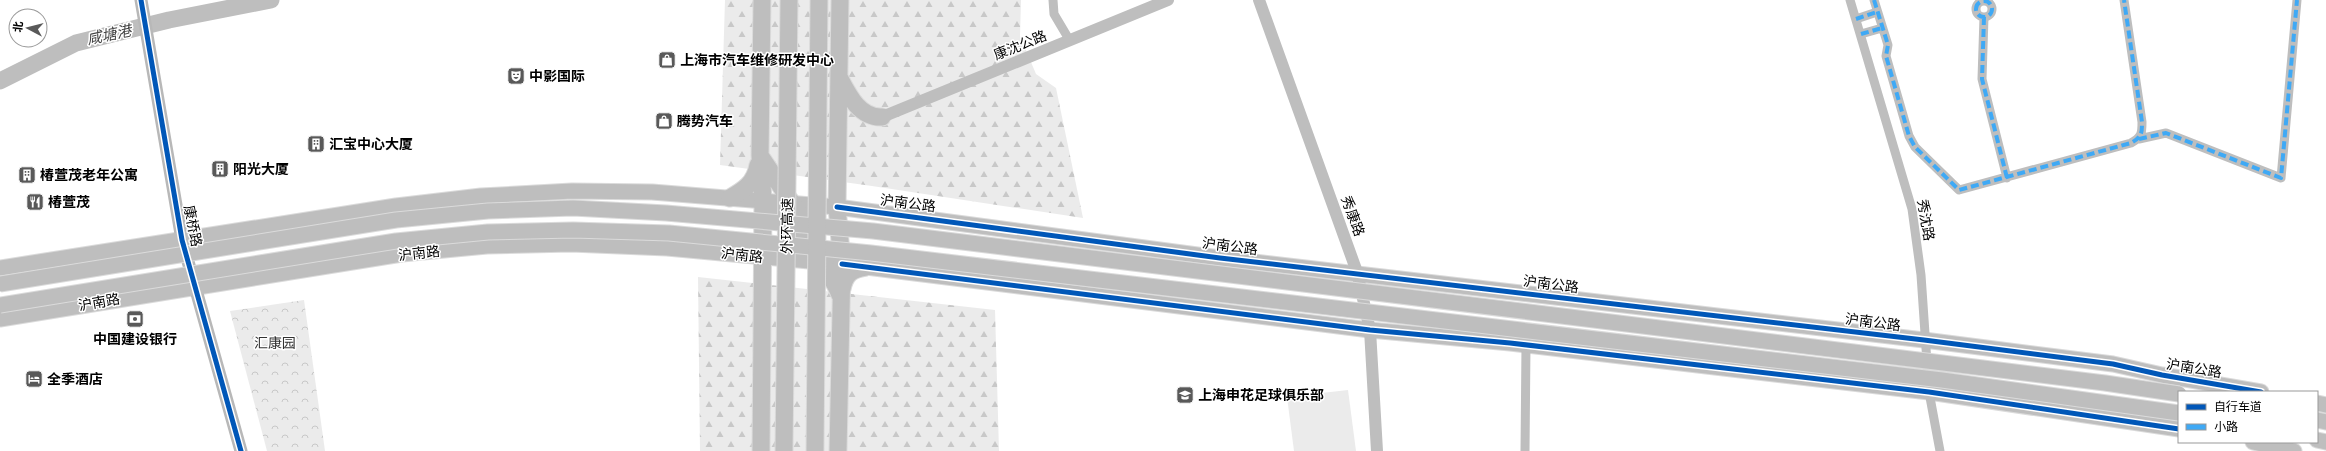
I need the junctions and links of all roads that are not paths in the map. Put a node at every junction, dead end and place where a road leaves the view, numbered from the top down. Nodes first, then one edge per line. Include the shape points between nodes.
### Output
1 (141, 0) edge
2 (789, 0) edge
3 (819, 0) edge
4 (840, 0) edge
5 (1056, 0) edge
6 (1168, 0) edge
7 (1259, 0) edge
8 (1850, 0) edge
9 (1874, 0) edge
10 (2124, 0) edge
11 (2297, 0) edge
12 (761, 4) edge
13 (1877, 12) junction
14 (1984, 17) dead end
15 (1856, 19) junction
16 (1882, 28) junction
17 (1861, 34) junction
18 (1070, 41) junction
19 (839, 77) junction
20 (882, 117) joint
21 (2139, 139) junction
22 (760, 155) junction
23 (2007, 178) junction
24 (730, 198) junction
25 (763, 200) junction
26 (791, 202) junction
27 (837, 207) junction
28 (182, 240) junction
29 (762, 257) junction
30 (819, 262) junction
31 (842, 264) junction
32 (0, 268) edge
33 (866, 268) junction
34 (1357, 272) junction
35 (0, 284) edge
36 (194, 286) junction
37 (840, 297) junction
38 (0, 305) edge
39 (0, 319) edge
40 (1370, 330) junction
41 (1924, 340) junction
42 (1526, 345) junction
43 (2255, 391) edge
44 (1929, 392) junction
45 (2178, 394) edge
46 (2178, 413) edge
47 (2178, 429) edge
48 (2258, 443) edge
49 (241, 451) edge
50 (761, 451) edge
51 (784, 451) edge
52 (815, 451) edge
53 (838, 451) edge
54 (1377, 451) edge
55 (1525, 451) edge
56 (1940, 451) edge
57 (2294, 451) edge

1 - 28 main road, 康桥路
2 - 51 highway, 外环高速, bridge
3 - 52 highway, bridge
4 - 19 highway
5 - 18 street via 1054,14
6 - 18 street, 康沈公路
7 - 34 street, 秀康路
8 - 15 street, 秀沈路
9 - 13 street
10 - 21 street via 2142,122 2142,134
11 - 21 street via 2281,178 2166,133
12 - 22 highway
13 - 15 street
13 - 16 street
14 - 23 street via 1982,80
15 - 17 street, 秀沈路
16 - 17 street
16 - 23 street via 1888,45 1886,56 1909,136 1915,147 1959,190
17 - 41 street, 秀沈路 via 1912,209 1921,275
18 - 20 street, 康沈公路
19 - 20 highway via 859,107 874,118
19 - 27 highway
21 - 23 street
22 - 24 highway via 757,172 749,187
22 - 25 highway
22 - 26 highway
24 - 25 main road
24 - 28 main road via 594,191 481,196 396,206
25 - 26 main road
25 - 29 highway
25 - 30 highway via 779,212
26 - 27 main road
26 - 31 highway via 814,235
27 - 31 highway
27 - 34 main road, 沪南公路 via 989,225 1220,258
28 - 32 main road
28 - 36 main road, 康桥路
29 - 30 main road, 沪南路
29 - 36 main road, 沪南路 via 667,248 571,244 486,246 402,254
29 - 50 highway
30 - 31 main road, 沪南路
30 - 37 highway via 835,283
31 - 33 main road
31 - 37 highway
33 - 37 highway via 851,271 846,276
33 - 40 main road
34 - 40 street, 秀康路
34 - 41 main road, 沪南公路
35 - 45 main road, bridge via 396,220 488,211 574,208 666,213 873,231
36 - 39 main road, 沪南路
36 - 49 main road, 康桥路
37 - 53 highway
38 - 46 main road, bridge via 396,241 488,232 573,230 669,233 879,254 1791,362
40 - 42 main road
40 - 54 street, 秀康路
41 - 43 main road, 沪南公路 via 2113,364
41 - 44 street, 秀沈路
42 - 44 main road
42 - 55 street
44 - 47 main road
44 - 56 street, 秀沈路
48 - 57 main road

